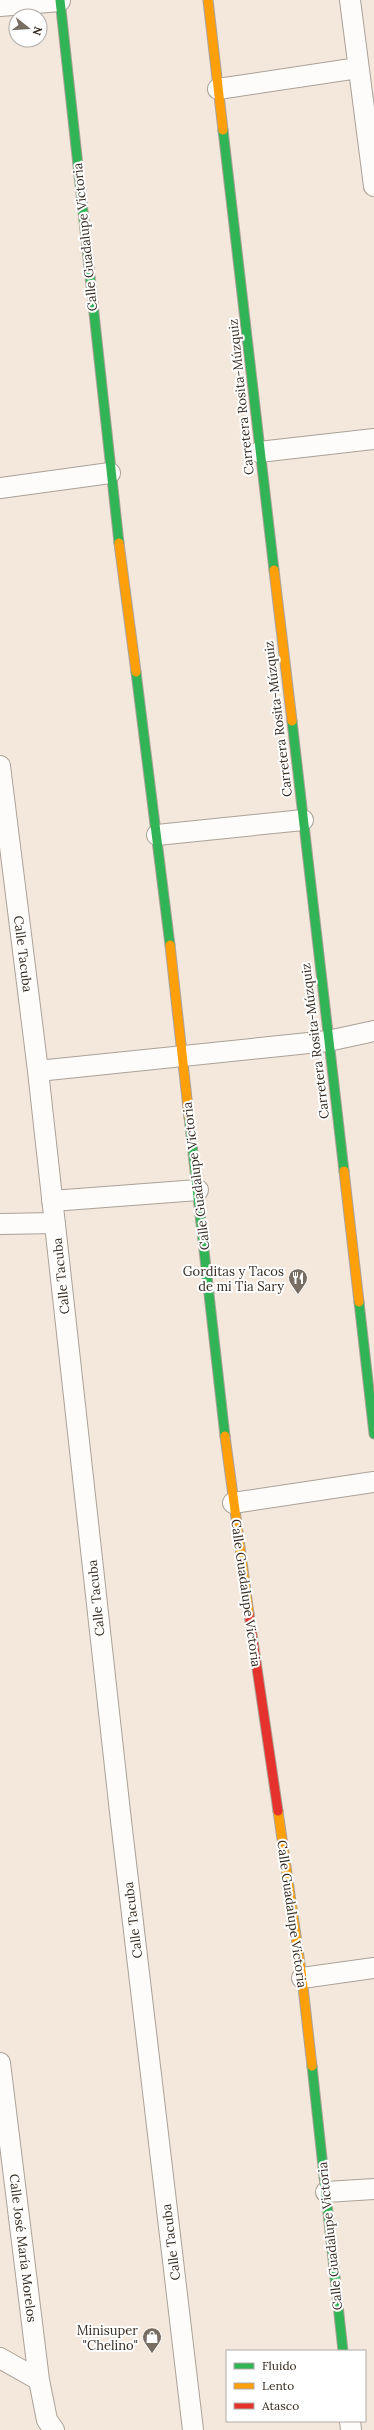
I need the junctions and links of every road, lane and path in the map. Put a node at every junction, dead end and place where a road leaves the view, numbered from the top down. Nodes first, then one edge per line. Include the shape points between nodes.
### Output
1 (208, 0) edge
2 (350, 0) edge
3 (60, 1) edge
4 (0, 6) edge
5 (358, 68) junction
6 (218, 89) junction
7 (374, 186) edge
8 (374, 439) edge
9 (259, 452) junction
10 (110, 473) junction
11 (0, 488) edge
12 (0, 766) edge
13 (303, 820) junction
14 (157, 835) junction
15 (374, 1031) edge
16 (328, 1040) junction
17 (182, 1056) junction
18 (38, 1071) junction
19 (198, 1190) junction
20 (52, 1201) junction
21 (55, 1223) junction
22 (0, 1224) edge
23 (374, 1434) edge
24 (374, 1482) edge
25 (233, 1503) junction
26 (374, 1968) edge
27 (302, 1978) junction
28 (0, 2063) edge
29 (5, 2141) edge
30 (374, 2189) edge
31 (326, 2192) junction
32 (342, 2350) edge
33 (0, 2358) edge
34 (39, 2380) junction
35 (54, 2430) edge
36 (193, 2430) edge

1 - 6 street, Carretera Rosita-Múzquiz
2 - 5 street
3 - 4 street
3 - 10 street, Calle Guadalupe Victoria
5 - 6 street
5 - 7 street
6 - 9 street, Carretera Rosita-Múzquiz via 243,291
8 - 9 street
9 - 13 street, Carretera Rosita-Múzquiz
10 - 11 street
10 - 14 street, Calle Guadalupe Victoria
12 - 18 street, Calle Tacuba
13 - 14 street
13 - 16 street, Carretera Rosita-Múzquiz
14 - 17 street, Calle Guadalupe Victoria
15 - 16 street
16 - 17 street
16 - 23 street, Carretera Rosita-Múzquiz
17 - 18 street
17 - 19 street, Calle Guadalupe Victoria
18 - 20 street, Calle Tacuba
19 - 20 street
19 - 25 street, Calle Guadalupe Victoria
20 - 21 street, Calle Tacuba
21 - 22 street
21 - 36 street, Calle Tacuba via 123,1837
24 - 25 street
25 - 27 street, Calle Guadalupe Victoria
26 - 27 street
27 - 31 street, Calle Guadalupe Victoria
28 - 29 street, Calle José María Morelos
29 - 34 street, Calle José María Morelos
30 - 31 street
31 - 32 street, Calle Guadalupe Victoria
33 - 34 street
34 - 35 street, Calle José María Morelos via 48,2420

